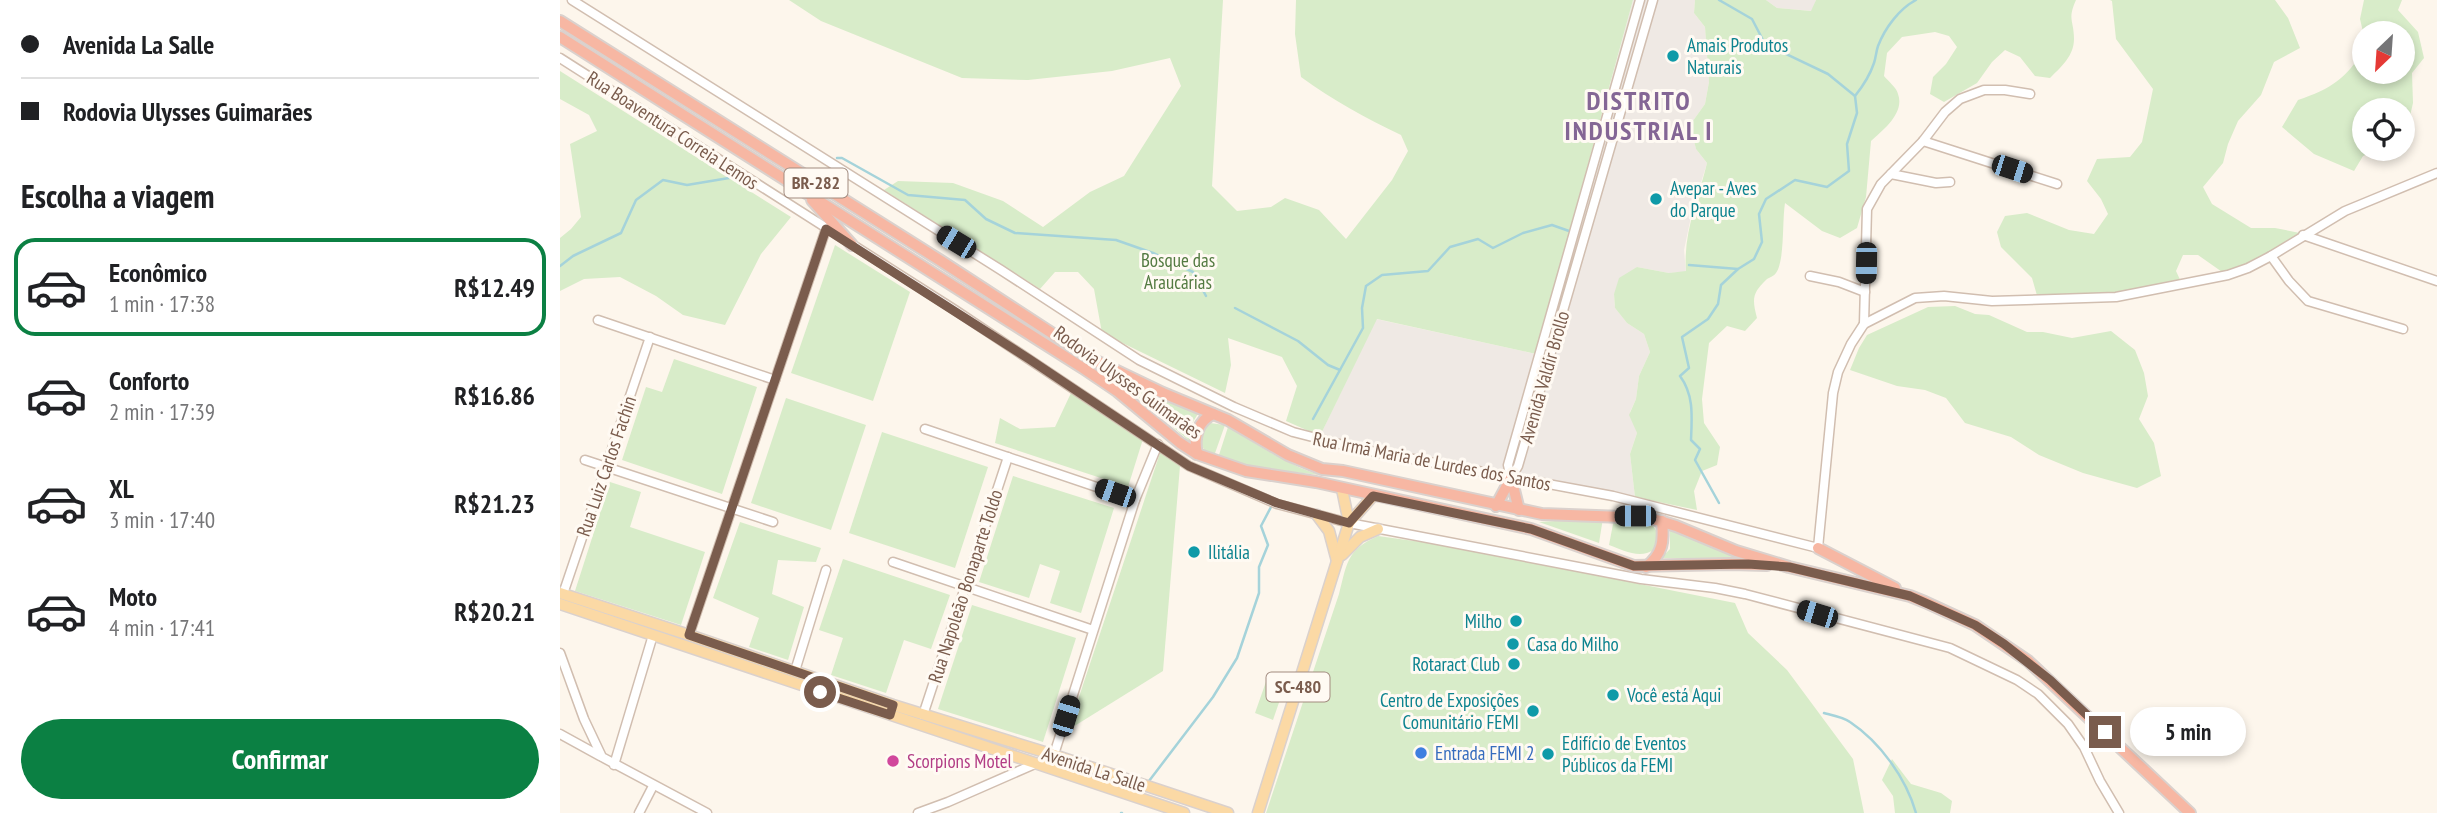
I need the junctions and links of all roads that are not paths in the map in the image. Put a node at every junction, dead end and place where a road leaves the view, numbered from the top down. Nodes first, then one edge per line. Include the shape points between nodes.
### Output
1 (572, 0) edge
2 (1640, 0) edge
3 (1653, 0) edge
4 (560, 21) edge
5 (560, 37) edge
6 (560, 58) edge
7 (2030, 93) dead end
8 (1923, 141) junction
9 (2437, 173) edge
10 (1891, 174) junction
11 (1950, 182) dead end
12 (2057, 184) dead end
13 (803, 190) junction
14 (826, 229) junction
15 (2303, 235) junction
16 (852, 246) junction
17 (2271, 256) junction
18 (1810, 276) dead end
19 (2437, 281) edge
20 (1866, 292) junction
21 (598, 320) dead end
22 (1864, 324) junction
23 (2403, 329) dead end
24 (650, 338) junction
25 (775, 380) junction
26 (1213, 414) junction
27 (925, 429) dead end
28 (1158, 444) junction
29 (1197, 454) junction
30 (1008, 457) junction
31 (585, 460) dead end
32 (606, 467) junction
33 (1511, 478) junction
34 (1342, 489) junction
35 (1373, 496) junction
36 (1135, 500) junction
37 (1496, 506) junction
38 (732, 509) junction
39 (1519, 510) junction
40 (1317, 515) junction
41 (1662, 521) junction
42 (773, 522) dead end
43 (1349, 523) junction
44 (1378, 529) junction
45 (1818, 548) junction
46 (1337, 561) junction
47 (893, 562) dead end
48 (1646, 567) junction
49 (1789, 567) junction
50 (826, 570) dead end
51 (965, 587) junction
52 (1910, 596) junction
53 (561, 597) edge
54 (1093, 630) junction
55 (653, 635) junction
56 (689, 635) junction
57 (560, 653) edge
58 (729, 655) junction
59 (795, 671) junction
60 (891, 710) junction
61 (923, 715) junction
62 (560, 734) edge
63 (1054, 755) junction
64 (602, 758) junction
65 (1037, 763) junction
66 (614, 765) junction
67 (1050, 768) junction
68 (653, 786) junction
69 (639, 813) edge
70 (707, 813) edge
71 (918, 813) edge
72 (1184, 813) edge
73 (1228, 813) edge
74 (1258, 813) edge
75 (2119, 813) edge
76 (2190, 813) edge

1 - 33 street, Rua Irmã Maria de Lurdes dos Santos via 1139,360 1293,432
2 - 33 street, Avenida Valdir Brollo via 1508,464
3 - 33 street, Avenida Valdir Brollo
4 - 26 highway, Rodovia Ulysses Guimarães / BR-282 via 1090,358
5 - 13 highway, Rodovia Ulysses Guimarães / BR-282
6 - 14 street, Rua Boaventura Correia Lemos
7 - 8 street via 1984,90 1960,99
8 - 10 street
8 - 12 street
9 - 15 street via 2345,211
10 - 11 street
10 - 20 street via 1867,209
13 - 16 highway
13 - 29 highway, Rodovia Ulysses Guimarães / BR-282 via 1083,368
14 - 16 street, Rua Boaventura Correia Lemos
14 - 25 street
15 - 17 street
15 - 19 street
16 - 28 street, Rua Boaventura Correia Lemos
17 - 22 street via 2228,275 2116,297 1916,298
17 - 23 street via 2308,300
18 - 20 street
20 - 22 street
21 - 24 street
22 - 45 street via 1838,372 1833,393
24 - 25 street
24 - 32 street, Rua Luiz Carlos Fachin
25 - 38 street
26 - 29 highway via 1199,428
26 - 37 highway, Rodovia Ulysses Guimarães / BR-282 via 1322,469
27 - 30 street
28 - 36 street
28 - 40 street, Rua Boaventura Correia Lemos via 1189,466
29 - 34 highway, Rodovia Ulysses Guimarães / BR-282 via 1246,471
30 - 36 street
30 - 51 street, Rua Napoleão Bonaparte Toldo
31 - 32 street
32 - 38 street
32 - 53 street, Rua Luiz Carlos Fachin
33 - 37 highway
33 - 39 highway
33 - 45 street, Rua Irmã Maria de Lurdes dos Santos via 1613,496
34 - 35 highway, Rodovia Ulysses Guimarães / BR-282
34 - 43 main road, SC-480
35 - 43 main road, SC-480
35 - 48 highway, Rodovia Ulysses Guimarães / BR-282 via 1531,529 1618,562
36 - 54 street
37 - 39 highway, Rodovia Ulysses Guimarães / BR-282
38 - 42 street
38 - 56 street
39 - 41 highway, Rodovia Ulysses Guimarães / BR-282
40 - 43 street, Rua Boaventura Correia Lemos
40 - 46 main road via 1329,531
41 - 48 highway via 1661,551
41 - 49 highway, Rodovia Ulysses Guimarães / BR-282
43 - 44 street, Rua Boaventura Correia Lemos
43 - 46 main road, SC-480
44 - 46 main road via 1360,537
44 - 75 street, Rua Boaventura Correia Lemos via 1641,579 1715,588 1951,648 2017,680 2068,724
45 - 52 highway
46 - 74 main road, SC-480
47 - 51 street
48 - 49 highway, Rodovia Ulysses Guimarães / BR-282
49 - 52 highway, Rodovia Ulysses Guimarães / BR-282
50 - 59 street
51 - 54 street
51 - 61 street, Rua Napoleão Bonaparte Toldo
52 - 76 highway, Rodovia Ulysses Guimarães / BR-282 via 1975,625 2028,662
53 - 55 main road, Avenida La Salle
53 - 56 main road, Avenida La Salle
54 - 63 street
55 - 58 main road, Avenida La Salle
55 - 66 street
56 - 58 main road, Avenida La Salle
57 - 64 street
58 - 59 main road, Avenida La Salle
58 - 60 main road, Avenida La Salle
59 - 60 main road, Avenida La Salle
60 - 61 main road, Avenida La Salle
60 - 65 main road, Avenida La Salle
61 - 63 main road, Avenida La Salle
62 - 64 street
63 - 67 street
63 - 73 main road, Avenida La Salle
64 - 66 street
65 - 67 main road, Avenida La Salle
65 - 71 street
66 - 68 street
67 - 72 main road, Avenida La Salle
68 - 69 street
68 - 70 street

